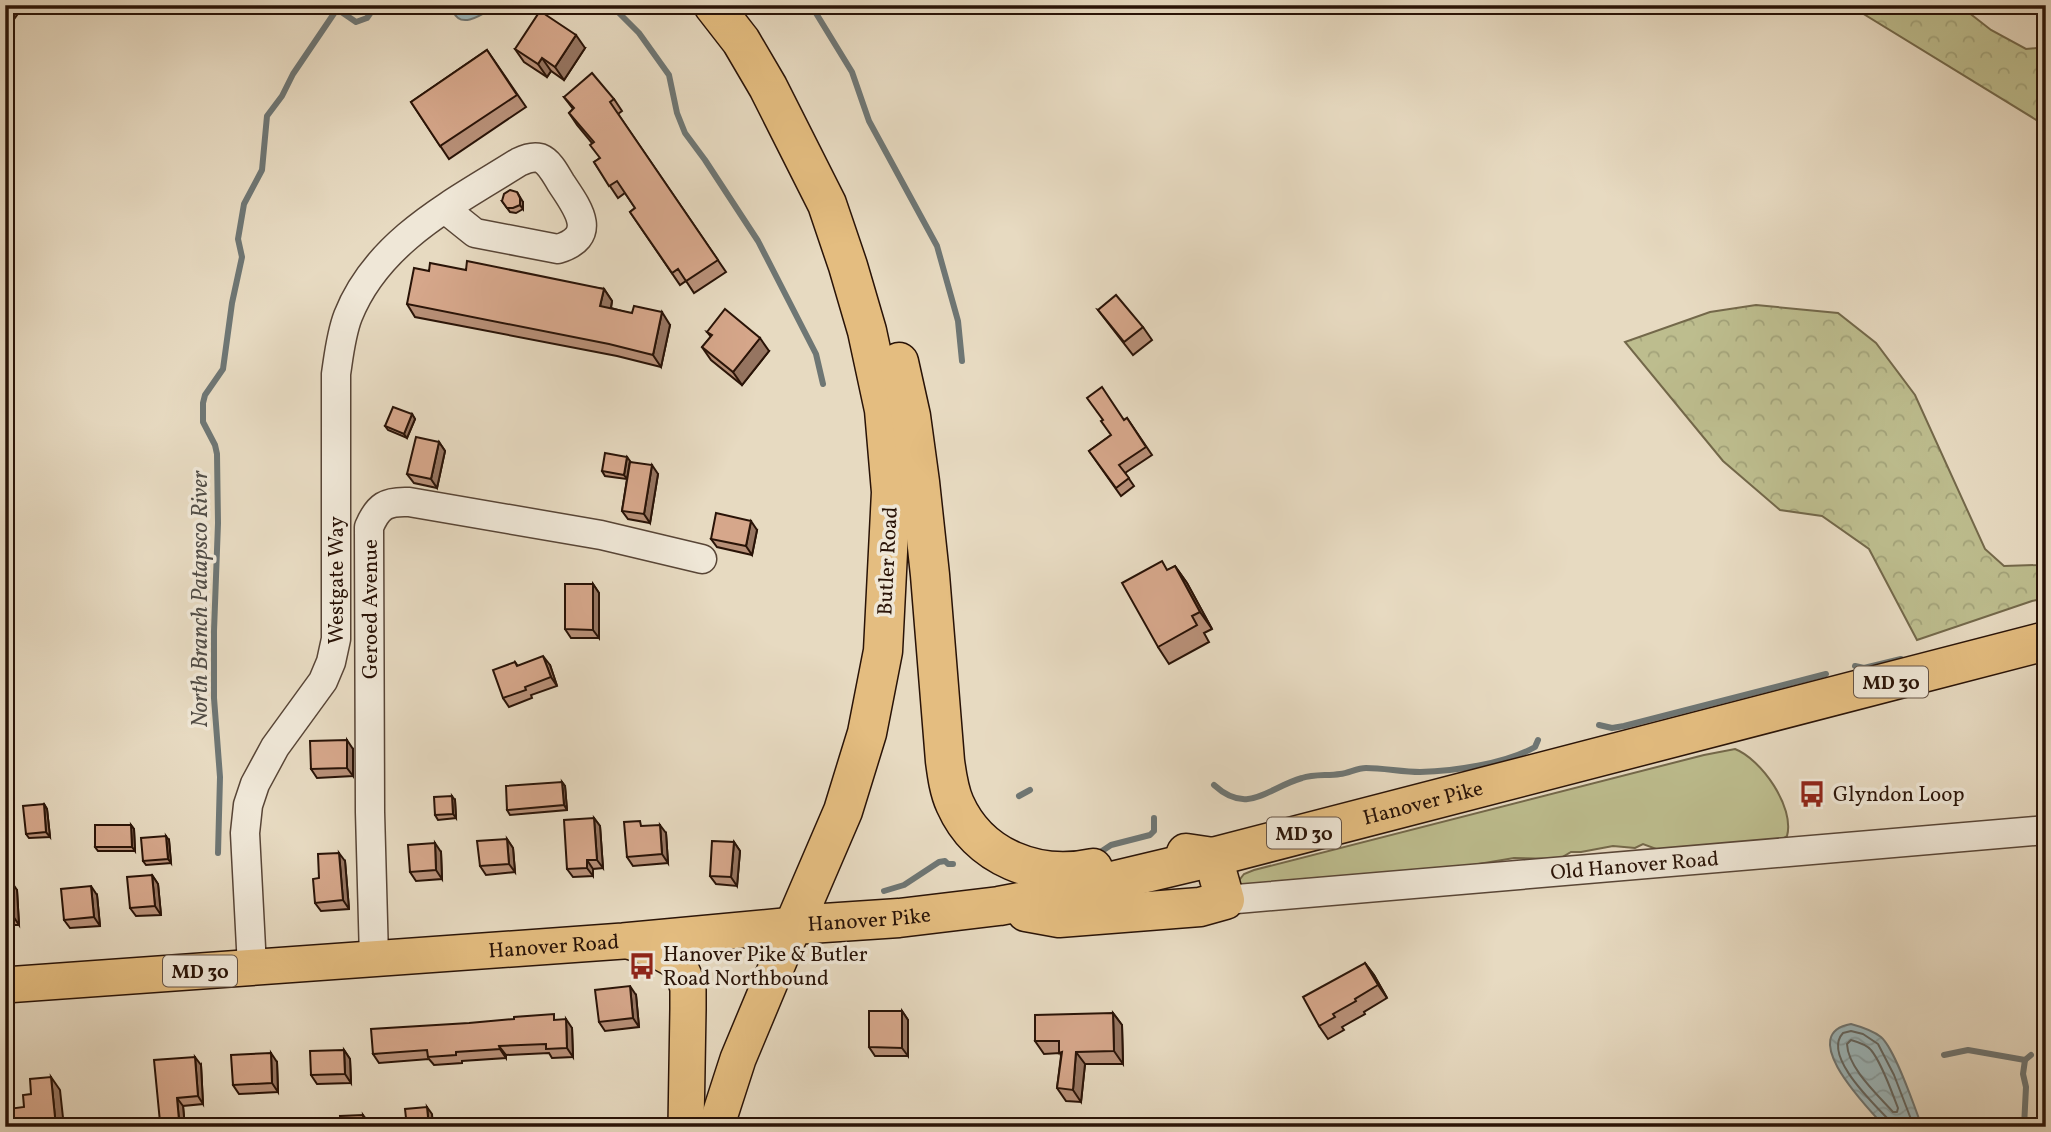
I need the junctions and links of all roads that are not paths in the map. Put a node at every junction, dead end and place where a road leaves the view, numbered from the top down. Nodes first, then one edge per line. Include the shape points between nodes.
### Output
1 (713, 5) edge
2 (445, 209) dead end
3 (848, 266) junction
4 (702, 559) dead end
5 (2046, 641) edge
6 (2046, 830) edge
7 (1213, 857) junction
8 (1225, 900) junction
9 (999, 906) junction
10 (794, 925) junction
11 (629, 941) junction
12 (385, 957) junction
13 (252, 967) junction
14 (5, 985) edge
15 (686, 1127) edge
16 (716, 1127) edge

1 - 3 highway, Butler Road via 768,87 821,192
2 - 13 street, Westgate Way via 396,245 380,263 348,315 341,341 336,374 336,639 323,681 275,747 248,805 245,833
3 - 7 highway via 891,327 911,416 948,784 966,824 996,853 1039,870 1086,870 1176,852
3 - 10 highway, Butler Road via 884,411 891,492 883,651 867,733 843,811
4 - 12 street, Geroed Avenue via 601,535 409,502 393,502 374,515 369,527 370,812
5 - 7 highway, Hanover Pike / MD 30
6 - 8 street, Old Hanover Road
7 - 8 highway
7 - 9 highway, Hanover Pike / MD 30
8 - 9 highway via 1200,907 1059,918
9 - 10 highway, Hanover Pike / MD 30
10 - 11 main road, Hanover Road / MD 30
10 - 16 main road, Butler Road via 738,1059
11 - 12 main road, Hanover Road / MD 30
11 - 15 main road via 673,959 688,988
12 - 13 main road, MD 30
13 - 14 main road, MD 30

